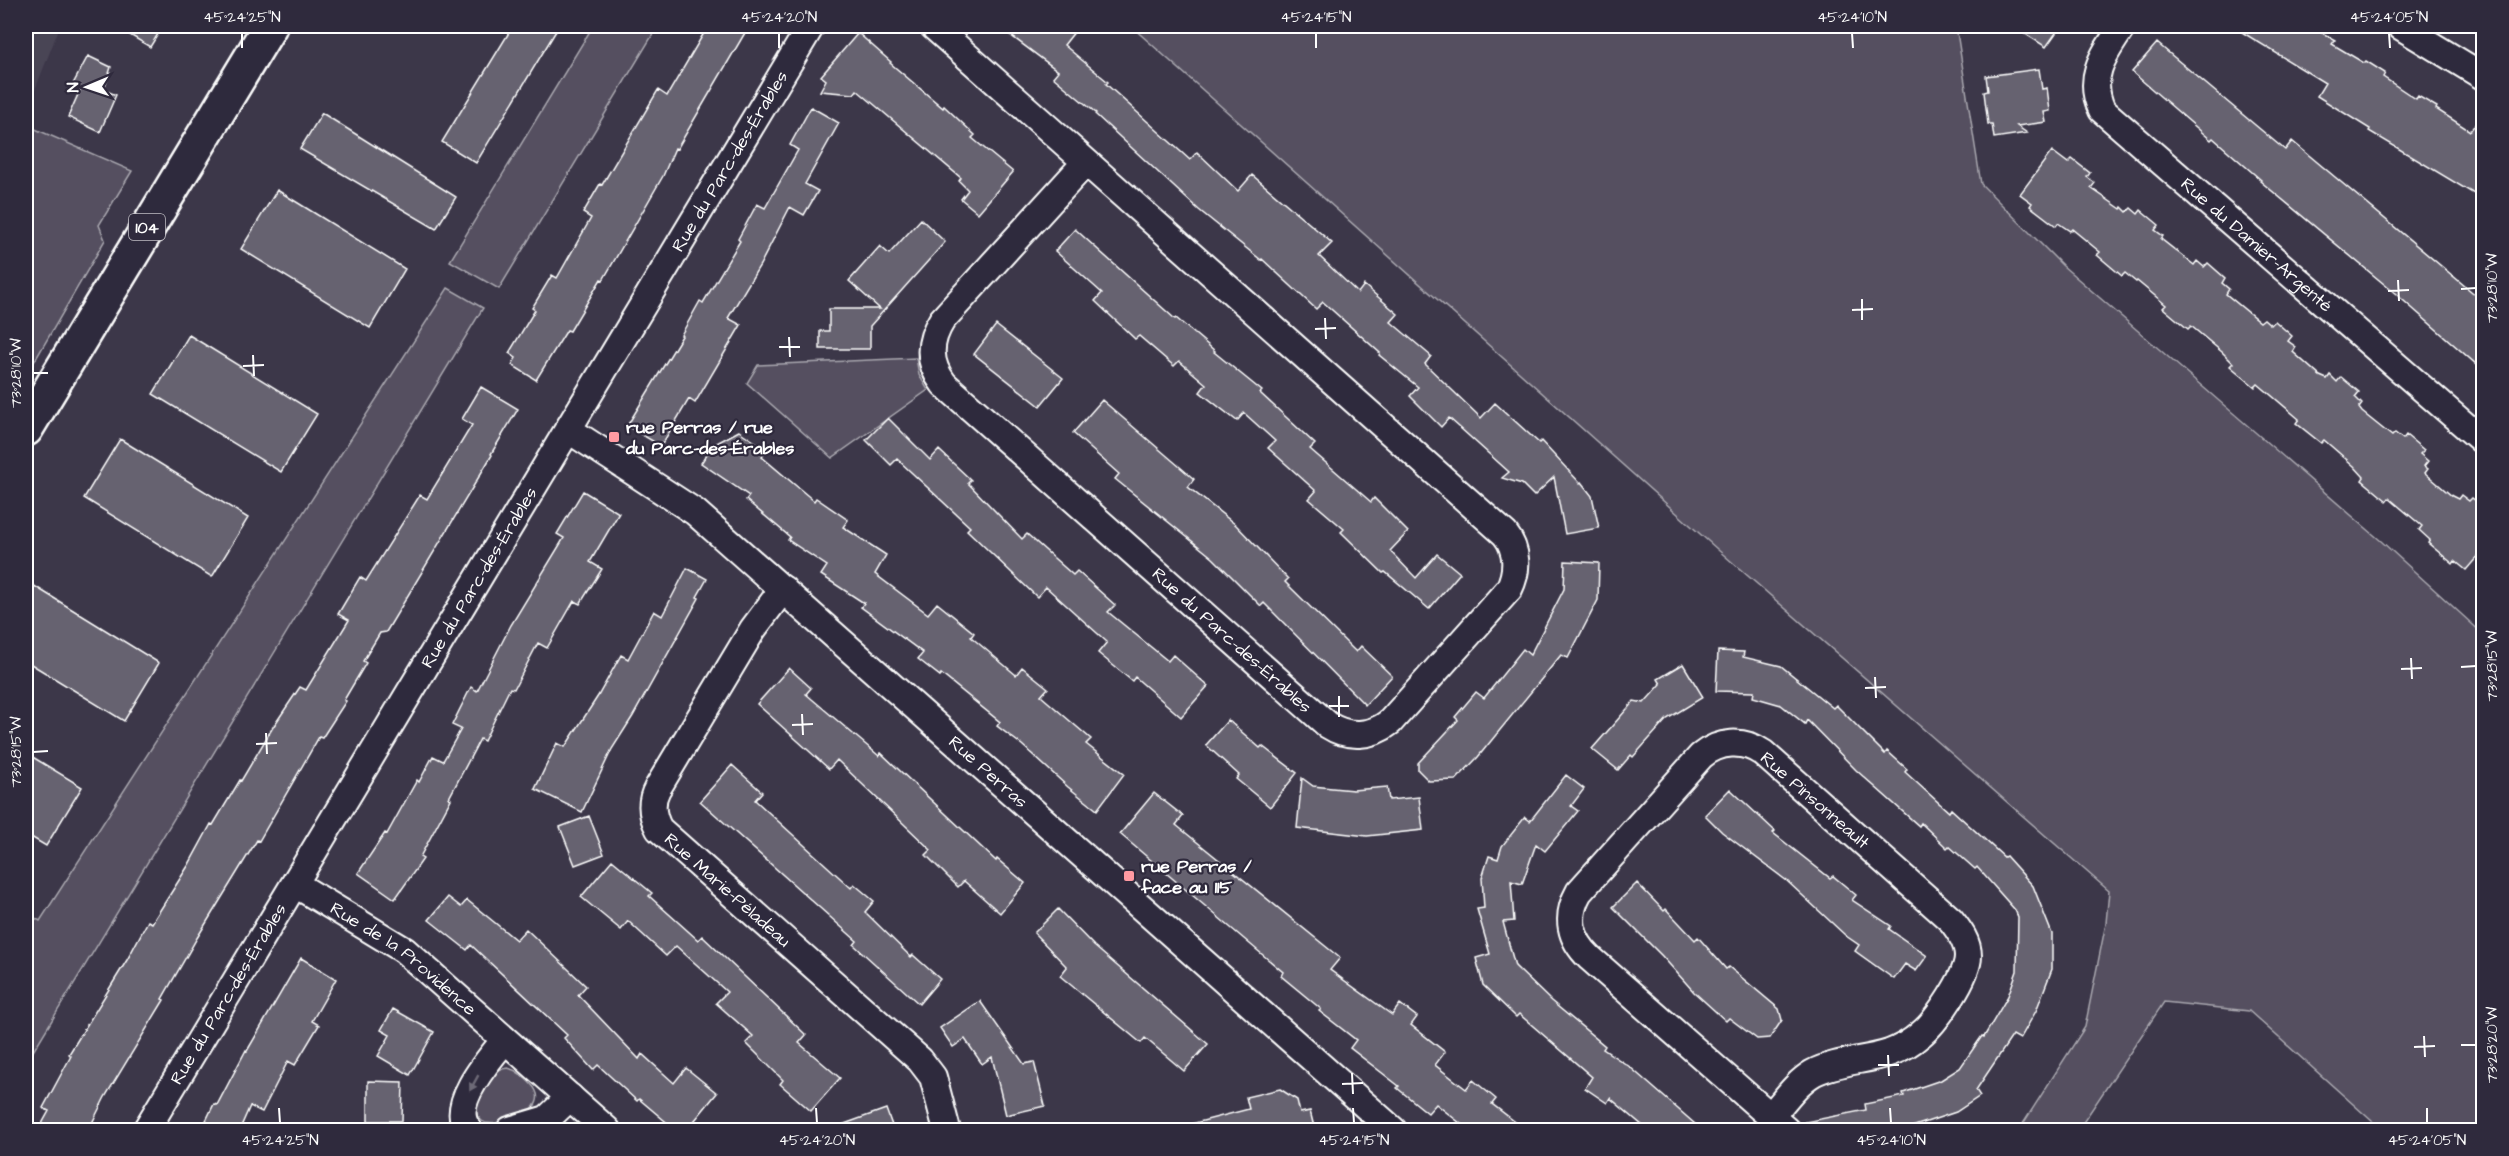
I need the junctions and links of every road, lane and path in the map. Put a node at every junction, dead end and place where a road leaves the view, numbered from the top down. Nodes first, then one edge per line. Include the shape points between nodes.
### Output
1 (270, 26) edge
2 (811, 26) edge
3 (933, 26) edge
4 (2123, 26) edge
5 (2400, 26) edge
6 (2431, 34) edge
7 (2484, 77) edge
8 (1086, 162) junction
9 (26, 429) edge
10 (569, 430) junction
11 (2484, 442) edge
12 (783, 590) junction
13 (295, 884) junction
14 (504, 1041) junction
15 (570, 1098) junction
16 (1779, 1123) edge
17 (146, 1131) edge
18 (469, 1131) edge
19 (510, 1131) edge
20 (607, 1131) edge
21 (947, 1131) edge
22 (1393, 1131) edge

1 - 9 main road, 104
2 - 10 street, Rue du Parc-des-Érables
3 - 8 street, Rue du Parc-des-Érables
4 - 11 street, Rue du Damier-Argenté via 2098,63 2095,75 2102,110
5 - 6 street
6 - 7 street
8 - 8 street, Rue du Parc-des-Érables via 1505,534 1512,545 1515,572 1509,589 1381,730 1346,734 1328,725 937,375 931,352 942,320
10 - 12 street, Rue Perras via 678,498
10 - 13 street, Rue du Parc-des-Érables
12 - 21 street, Rue Marie-Péladeau via 753,629 657,789 652,803 655,822 920,1060 933,1077
12 - 22 street, Rue Perras
13 - 14 street, Rue de la Providence via 404,950
13 - 17 street, Rue du Parc-des-Érables
14 - 15 street, Rue de la Providence
14 -> 18 street via 480,1071 467,1096 462,1117
15 - 19 street via 547,1119
15 - 20 street, Rue de la Providence
16 - 16 street, Rue Pinsonneault via 1795,1088 1815,1072 1889,1053 1921,1034 1935,1020 1962,977 1968,950 1951,920 1763,753 1750,746 1725,744 1701,756 1579,892 1572,909 1571,929 1590,958

